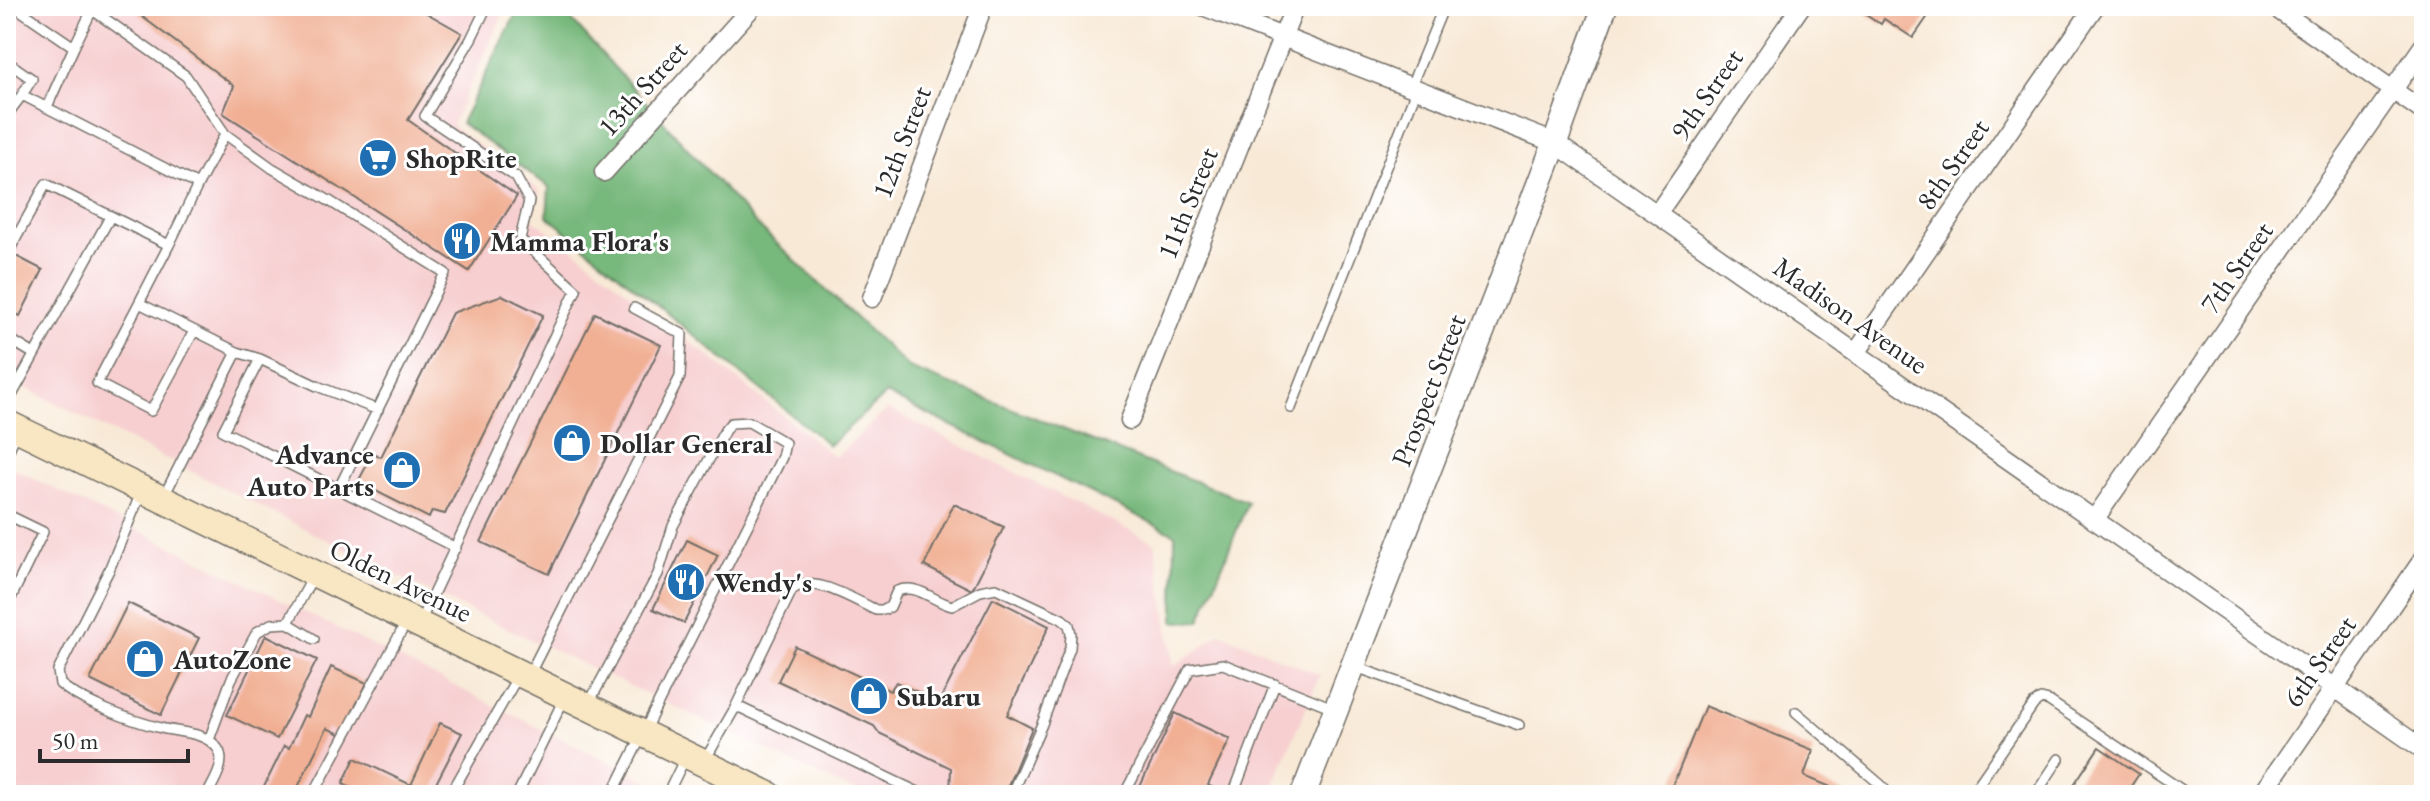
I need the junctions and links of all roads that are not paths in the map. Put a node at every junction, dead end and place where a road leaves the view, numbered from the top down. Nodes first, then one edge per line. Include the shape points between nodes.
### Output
1 (14, 6) edge
2 (487, 6) edge
3 (753, 6) edge
4 (983, 6) edge
5 (1203, 6) edge
6 (1295, 6) edge
7 (1444, 6) edge
8 (1605, 6) edge
9 (1801, 6) edge
10 (2095, 6) edge
11 (2273, 6) edge
12 (90, 8) edge
13 (1285, 37) junction
14 (2424, 45) edge
15 (74, 47) junction
16 (6, 61) edge
17 (1414, 87) junction
18 (2393, 90) junction
19 (22, 95) junction
20 (47, 107) junction
21 (2424, 112) edge
22 (6, 116) edge
23 (225, 134) junction
24 (1555, 143) junction
25 (604, 172) dead end
26 (198, 185) junction
27 (1657, 214) junction
28 (110, 217) junction
29 (169, 245) junction
30 (6, 256) edge
31 (872, 298) dead end
32 (139, 303) junction
33 (634, 308) dead end
34 (194, 331) junction
35 (6, 337) edge
36 (237, 352) junction
37 (1856, 353) junction
38 (34, 354) junction
39 (260, 359) junction
40 (6, 406) edge
41 (1291, 408) dead end
42 (378, 410) junction
43 (1130, 420) dead end
44 (12, 426) edge
45 (6, 456) edge
46 (339, 488) junction
47 (152, 494) junction
48 (6, 514) edge
49 (2094, 520) junction
50 (456, 548) junction
51 (2424, 558) edge
52 (315, 574) junction
53 (6, 608) edge
54 (414, 621) junction
55 (288, 623) junction
56 (314, 639) dead end
57 (1353, 666) junction
58 (524, 675) junction
59 (1275, 684) junction
60 (2335, 688) junction
61 (576, 701) junction
62 (735, 708) junction
63 (1336, 709) junction
64 (1796, 712) dead end
65 (1519, 725) dead end
66 (641, 733) junction
67 (209, 740) junction
68 (2424, 750) edge
69 (695, 759) junction
70 (2059, 759) dead end
71 (2188, 794) edge
72 (207, 795) edge
73 (313, 795) edge
74 (450, 795) edge
75 (517, 795) edge
76 (612, 795) edge
77 (667, 795) edge
78 (769, 795) edge
79 (924, 795) edge
80 (1011, 795) edge
81 (1124, 795) edge
82 (1233, 795) edge
83 (1303, 795) edge
84 (1889, 795) edge
85 (1971, 795) edge
86 (2035, 795) edge
87 (2179, 795) edge
88 (2261, 795) edge

1 - 15 lane
2 - 50 lane via 425,116 516,177 529,201 520,239 576,290
3 - 25 street, 13th Street
4 - 31 street, 12th Street
5 - 13 street, Madison Avenue
6 - 13 street, 11th Street
7 - 17 lane
8 - 24 street, Prospect Street
9 - 27 street, 9th Street
10 - 37 street, 8th Street
11 - 18 street
12 - 15 lane
12 - 23 lane via 186,76
13 - 17 street, Madison Avenue
13 - 43 street, 11th Street
14 - 18 street, 7th Street
15 - 20 lane
16 - 19 lane via 32,79
17 - 24 street, Madison Avenue
17 - 41 lane
18 - 21 street
18 - 49 street, 7th Street
19 - 20 lane
19 - 22 lane
20 - 26 lane
23 - 26 lane
23 - 42 lane via 445,273
24 - 27 street, Madison Avenue
24 - 57 street, Prospect Street
26 - 29 lane
27 - 37 street, Madison Avenue
28 - 29 lane
28 - 30 lane via 46,184
28 - 38 lane
29 - 32 lane
32 - 34 lane
32 - 34 lane via 97,383 151,411
33 - 58 lane via 682,334 680,377
34 - 36 lane
35 - 38 lane
36 - 39 lane
36 - 47 lane
37 - 49 street, Madison Avenue
38 - 40 lane
39 - 42 lane
39 - 46 lane via 223,431
42 - 46 lane
44 - 45 lane
44 - 47 main road, Olden Avenue
46 - 50 lane
47 - 52 main road, Olden Avenue
47 - 67 lane via 58,671 60,684 113,711
48 - 53 lane via 43,532
49 - 60 street, Madison Avenue
50 - 54 lane
51 - 60 street, 6th Street
52 - 54 main road, Olden Avenue
52 - 55 lane
54 - 58 main road, Olden Avenue
54 - 73 lane
55 - 56 lane
55 - 67 lane via 257,632 231,680
57 - 63 street, Prospect Street
57 - 65 lane
58 - 61 main road, Olden Avenue
58 - 74 lane
59 - 63 lane
59 - 81 lane via 1223,664 1190,669
59 - 82 lane
60 - 68 street, Madison Avenue
60 - 88 street, 6th Street
61 - 66 main road, Olden Avenue
61 - 66 lane via 658,574 673,526 725,430 731,423 749,422 785,443 782,457
61 - 75 lane
62 - 69 lane
62 - 79 lane
62 - 80 lane via 798,584 817,584 876,610 890,607 901,589 917,590 952,606 996,588 1062,619 1071,634 1042,724
63 - 83 street, Prospect Street
64 - 84 lane
66 - 69 main road, Olden Avenue
66 - 76 lane
67 - 72 lane via 219,750 220,761
69 - 77 lane
69 - 78 main road, Olden Avenue
70 - 86 lane
71 - 85 lane via 2041,699
71 - 87 lane

